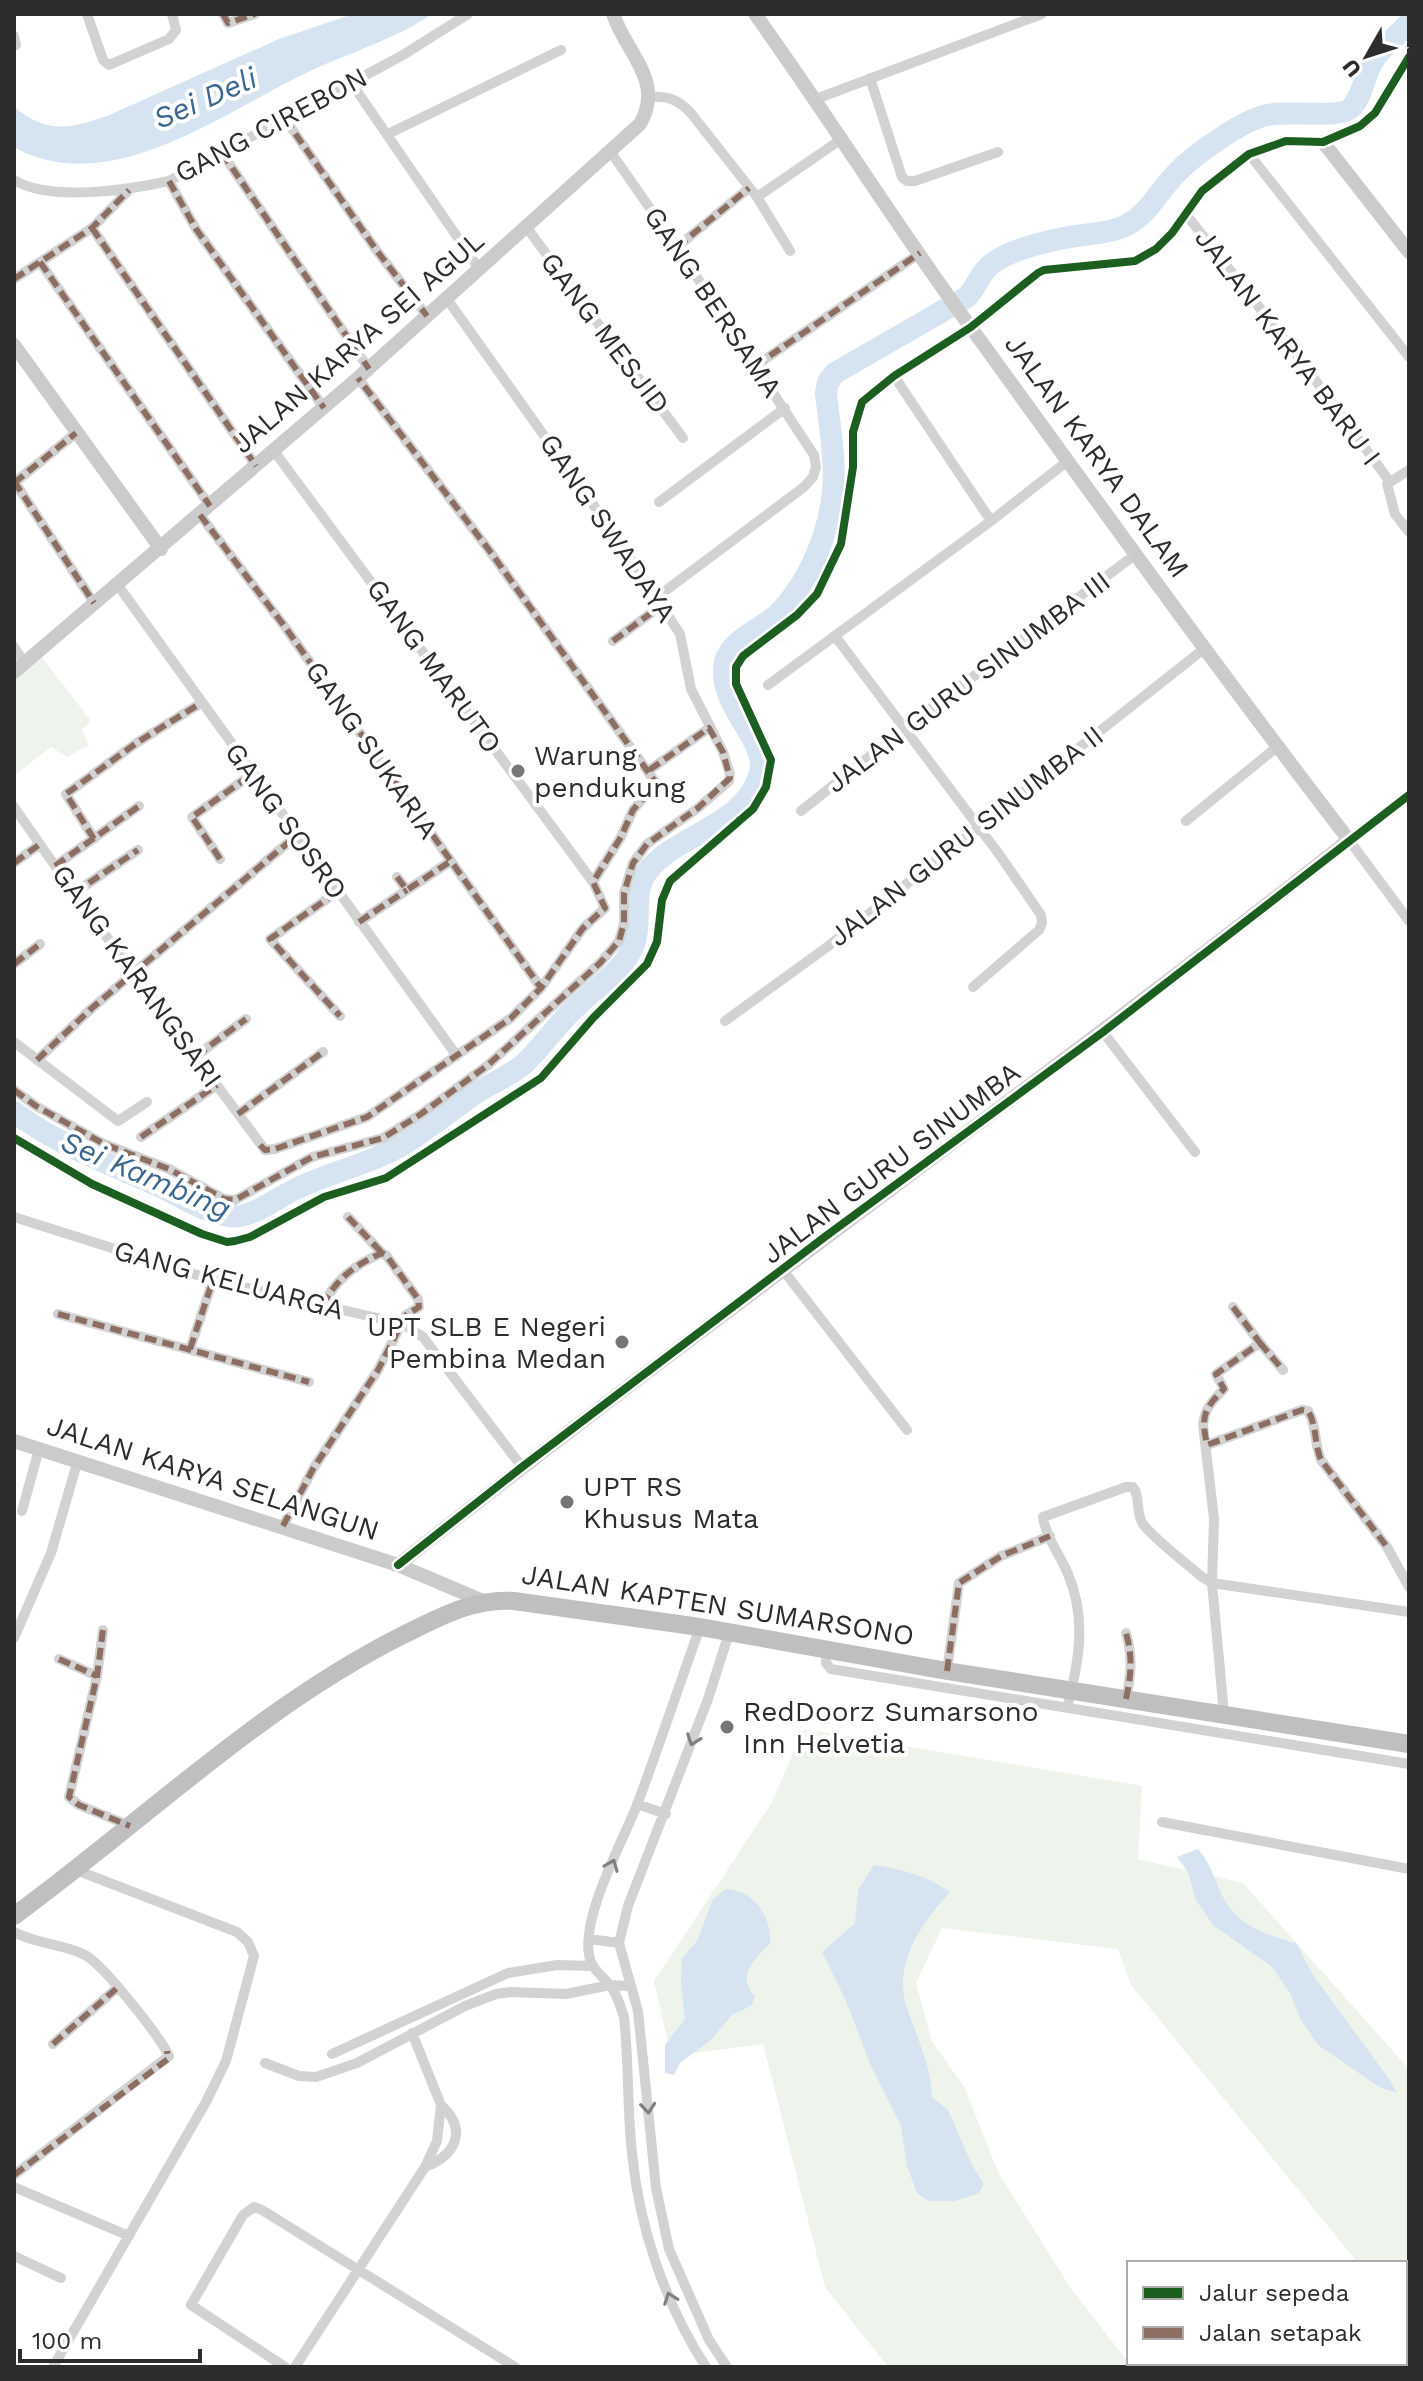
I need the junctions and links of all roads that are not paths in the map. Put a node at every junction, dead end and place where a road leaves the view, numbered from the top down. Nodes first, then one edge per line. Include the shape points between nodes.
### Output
1 (87, 14) edge
2 (172, 14) edge
3 (223, 14) edge
4 (255, 14) edge
5 (468, 14) edge
6 (613, 14) edge
7 (755, 14) edge
8 (1042, 14) edge
9 (561, 50) dead end
10 (1409, 57) edge
11 (870, 78) junction
12 (350, 81) junction
13 (650, 97) junction
14 (816, 99) junction
15 (285, 119) junction
16 (388, 134) junction
17 (843, 138) junction
18 (1323, 142) junction
19 (610, 151) junction
20 (998, 152) dead end
21 (222, 153) junction
22 (1249, 154) junction
23 (14, 180) edge
24 (169, 181) junction
25 (749, 188) junction
26 (129, 190) junction
27 (757, 197) junction
28 (1185, 213) junction
29 (92, 228) junction
30 (527, 228) junction
31 (677, 247) junction
32 (790, 251) dead end
33 (1409, 252) edge
34 (920, 253) junction
35 (40, 262) junction
36 (480, 270) junction
37 (14, 279) edge
38 (447, 299) junction
39 (427, 316) junction
40 (967, 323) junction
41 (14, 345) edge
42 (1409, 357) edge
43 (755, 366) junction
44 (363, 374) junction
45 (894, 376) junction
46 (324, 408) junction
47 (785, 408) junction
48 (76, 433) junction
49 (683, 438) dead end
50 (274, 451) junction
51 (1069, 460) junction
52 (256, 466) junction
53 (1409, 470) edge
54 (14, 482) edge
55 (1390, 482) junction
56 (659, 502) dead end
57 (205, 510) junction
58 (991, 521) junction
59 (1409, 532) edge
60 (161, 549) junction
61 (1136, 554) junction
62 (117, 584) junction
63 (659, 601) junction
64 (94, 603) junction
65 (835, 636) junction
66 (613, 641) dead end
67 (14, 647) edge
68 (1205, 648) junction
69 (19, 667) edge
70 (768, 685) dead end
71 (201, 703) junction
72 (709, 728) junction
73 (905, 728) junction
74 (1277, 747) junction
75 (648, 771) junction
76 (252, 774) junction
77 (1409, 795) edge
78 (139, 806) dead end
79 (14, 807) edge
80 (801, 811) dead end
81 (1186, 821) dead end
82 (978, 826) junction
83 (296, 836) junction
84 (94, 839) junction
85 (1349, 840) junction
86 (40, 844) junction
87 (138, 850) dead end
88 (220, 859) dead end
89 (451, 861) junction
90 (14, 863) edge
91 (55, 866) junction
92 (397, 877) dead end
93 (593, 882) junction
94 (407, 890) junction
95 (337, 892) junction
96 (74, 893) junction
97 (1409, 921) edge
98 (359, 922) junction
99 (40, 944) dead end
100 (14, 964) edge
101 (135, 972) junction
102 (973, 987) dead end
103 (541, 988) junction
104 (340, 1016) dead end
105 (246, 1019) dead end
106 (725, 1021) dead end
107 (1103, 1032) junction
108 (14, 1042) edge
109 (323, 1052) dead end
110 (196, 1056) junction
111 (457, 1056) junction
112 (37, 1060) junction
113 (217, 1085) junction
114 (14, 1090) edge
115 (147, 1102) dead end
116 (238, 1114) junction
117 (141, 1137) dead end
118 (14, 1138) edge
119 (1195, 1152) dead end
120 (14, 1217) edge
121 (348, 1217) dead end
122 (382, 1253) junction
123 (783, 1270) junction
124 (213, 1280) junction
125 (322, 1307) junction
126 (1233, 1307) dead end
127 (58, 1314) dead end
128 (403, 1324) junction
129 (1260, 1343) junction
130 (190, 1349) junction
131 (1283, 1370) dead end
132 (309, 1382) dead end
133 (907, 1430) dead end
134 (14, 1441) edge
135 (1207, 1445) junction
136 (39, 1449) junction
137 (78, 1460) junction
138 (522, 1467) junction
139 (22, 1511) dead end
140 (283, 1526) junction
141 (1050, 1536) junction
142 (398, 1565) junction
143 (1212, 1583) junction
144 (1409, 1587) edge
145 (483, 1601) junction
146 (1409, 1612) edge
147 (700, 1627) junction
148 (103, 1630) dead end
149 (729, 1633) junction
150 (1126, 1633) dead end
151 (14, 1638) edge
152 (59, 1659) dead end
153 (97, 1676) junction
154 (943, 1676) junction
155 (1069, 1699) junction
156 (1126, 1699) junction
157 (1224, 1714) junction
158 (1334, 1742) junction
159 (1409, 1744) edge
160 (1409, 1764) edge
161 (637, 1804) junction
162 (666, 1814) junction
163 (1162, 1822) dead end
164 (130, 1826) junction
165 (1409, 1869) edge
166 (76, 1870) junction
167 (14, 1916) edge
168 (14, 1932) edge
169 (589, 1939) junction
170 (619, 1943) junction
171 (592, 1966) junction
172 (610, 1985) junction
173 (630, 1986) junction
174 (117, 1988) junction
175 (412, 2033) junction
176 (53, 2044) dead end
177 (332, 2054) dead end
178 (265, 2063) dead end
179 (441, 2105) junction
180 (425, 2167) junction
181 (14, 2175) edge
182 (14, 2187) edge
183 (129, 2236) junction
184 (14, 2256) edge
185 (358, 2270) junction
186 (61, 2278) dead end
187 (53, 2367) edge
188 (285, 2367) edge
189 (295, 2367) edge
190 (515, 2367) edge
191 (706, 2367) edge
192 (727, 2367) edge

1 - 2 street via 109,65 169,39 176,30
3 - 4 street via 228,23
5 - 12 street, GANG CIREBON
6 - 13 street via 646,77
7 - 14 street, JALAN KARYA DALAM
8 - 11 street
9 - 16 street
10 - 18 street via 1371,118
11 - 14 street
11 - 20 street via 907,181
12 - 15 street, GANG CIREBON
12 - 16 street
13 - 19 street, JALAN KARYA SEI AGUL via 640,124
13 - 25 street via 680,102
14 - 17 street, JALAN KARYA DALAM
15 - 21 street, GANG CIREBON
15 - 39 street
16 - 36 street
17 - 27 street
17 - 34 street, JALAN KARYA DALAM
18 - 22 street via 1286,141
18 - 33 street
19 - 30 street, JALAN KARYA SEI AGUL
19 - 31 street, GANG BERSAMA
21 - 24 street, GANG CIREBON
21 - 44 street
22 - 28 street via 1202,191
22 - 42 street
23 - 26 street, GANG CIREBON via 51,192
24 - 26 street, GANG CIREBON
24 - 46 street via 196,229
25 - 27 street
25 - 31 street
26 - 29 street
27 - 32 street
28 - 40 street via 1156,249 1135,261 1044,270
28 - 55 street, JALAN KARYA BARU I
29 - 35 street
29 - 52 street
30 - 36 street, JALAN KARYA SEI AGUL
30 - 49 street, GANG MESJID
31 - 43 street, GANG BERSAMA
34 - 40 street, JALAN KARYA DALAM
34 - 43 street
35 - 37 street
35 - 57 street, GANG SUKARIA
36 - 38 street, JALAN KARYA SEI AGUL
38 - 39 street, JALAN KARYA SEI AGUL
38 - 63 street, GANG SWADAYA
39 - 44 street, JALAN KARYA SEI AGUL
40 - 45 street
40 - 51 street, JALAN KARYA DALAM
41 - 48 street
43 - 47 street, GANG BERSAMA
44 - 46 street, JALAN KARYA SEI AGUL
44 - 75 street
45 - 58 street
45 - 118 street via 862,402 856,415 841,544 817,594 736,667 736,684 771,760 766,787 753,809 670,881 647,964 541,1078 386,1178 324,1197 250,1237 227,1242 92,1184
46 - 50 street, JALAN KARYA SEI AGUL
47 - 56 street
47 - 63 street, GANG BERSAMA via 814,455 813,477
48 - 54 street
48 - 60 street
50 - 52 street, JALAN KARYA SEI AGUL
50 - 93 street, GANG MARUTO
51 - 58 street
51 - 61 street, JALAN KARYA DALAM
52 - 57 street, JALAN KARYA SEI AGUL
53 - 55 street
54 - 64 street
55 - 59 street via 1392,505
57 - 60 street, JALAN KARYA SEI AGUL
57 - 89 street, GANG SUKARIA
58 - 65 street
60 - 62 street, JALAN KARYA SEI AGUL
61 - 68 street, JALAN KARYA DALAM
61 - 73 street, JALAN GURU SINUMBA III
62 - 64 street, JALAN KARYA SEI AGUL
62 - 71 street, GANG SOSRO
63 - 66 street
63 - 72 street, GANG SWADAYA via 680,634 691,689
64 - 69 street, JALAN KARYA SEI AGUL
65 - 70 street
65 - 73 street
67 - 69 street
68 - 74 street, JALAN KARYA DALAM
68 - 82 street, JALAN GURU SINUMBA II
71 - 76 street, GANG SOSRO
71 - 84 street via 66,794
72 - 75 street
72 - 114 street, GANG SWADAYA via 730,778 647,844 633,863 619,941 488,1065 383,1138 312,1157 235,1200 224,1199 169,1169 104,1144
73 - 80 street, JALAN GURU SINUMBA III
73 - 82 street
74 - 81 street
74 - 85 street, JALAN KARYA DALAM
75 - 93 street via 655,787 633,810
76 - 83 street, GANG SOSRO
76 - 88 street via 192,817
77 - 85 street, JALAN GURU SINUMBA
78 - 84 street
79 - 86 street, GANG KARANGSARI
82 - 102 street via 1039,911 1042,923
82 - 106 street, JALAN GURU SINUMBA II
83 - 95 street, GANG SOSRO
83 - 101 street
84 - 91 street
85 - 97 street, JALAN KARYA DALAM
85 - 107 street, JALAN GURU SINUMBA
86 - 90 street
86 - 91 street, GANG KARANGSARI
87 - 96 street
89 - 94 street
89 - 103 street, GANG SUKARIA
91 - 96 street, GANG KARANGSARI
92 - 94 street
93 - 103 street via 605,908 583,928
94 - 98 street
95 - 98 street, GANG SOSRO
95 - 104 street via 270,939
96 - 101 street, GANG KARANGSARI
98 - 111 street, GANG SOSRO
99 - 100 street
101 - 110 street, GANG KARANGSARI
101 - 112 street
103 - 111 street via 511,1018
105 - 110 street
107 - 119 street
107 - 123 street, JALAN GURU SINUMBA
108 - 112 street
109 - 116 street
110 - 113 street, GANG KARANGSARI
111 - 116 street, GANG KARANGSARI via 355,1122 275,1149 265,1150
112 - 115 street via 118,1121
113 - 116 street, GANG KARANGSARI
113 - 117 street
120 - 124 street, GANG KELUARGA
121 - 122 street
122 - 125 street via 332,1286
122 - 128 street via 418,1299 419,1307
123 - 133 street
123 - 138 street, JALAN GURU SINUMBA
124 - 125 street, GANG KELUARGA
124 - 130 street
125 - 128 street, GANG KELUARGA
126 - 129 street
127 - 130 street
128 - 138 street, GANG KELUARGA via 423,1337
128 - 140 street
129 - 131 street
129 - 135 street via 1216,1374 1224,1389 1204,1413
130 - 132 street
134 - 136 street, JALAN KARYA SELANGUN
135 - 143 street via 1214,1519
135 - 144 street via 1308,1411 1321,1460 1387,1547
136 - 137 street, JALAN KARYA SELANGUN
136 - 139 street
137 - 140 street, JALAN KARYA SELANGUN
137 - 151 street via 51,1553
138 - 142 street, JALAN GURU SINUMBA
140 - 142 street, JALAN KARYA SELANGUN
141 - 143 street via 1044,1514 1133,1487 1143,1524
141 - 154 street via 1001,1556 959,1583
141 - 155 street via 1078,1606 1078,1666
142 - 145 street, JALAN KARYA SELANGUN
143 - 146 street
143 - 157 street
145 - 147 highway, JALAN KAPTEN SUMARSONO
145 - 164 highway, JALAN KAPTEN SUMARSONO via 439,1617 325,1679 271,1714
147 - 149 highway, JALAN KAPTEN SUMARSONO
147 - 161 street
148 - 153 street
149 - 154 highway, JALAN KAPTEN SUMARSONO via 827,1648
149 -> 162 street
150 - 156 street via 1131,1676
152 - 153 street
153 - 164 street via 69,1797
154 - 155 highway, JALAN KAPTEN SUMARSONO
155 - 156 highway, JALAN KAPTEN SUMARSONO
155 - 158 street
156 - 157 highway, JALAN KAPTEN SUMARSONO
157 - 158 highway, JALAN KAPTEN SUMARSONO
158 - 159 highway, JALAN KAPTEN SUMARSONO
158 - 160 street
161 - 162 street
169 -> 161 street via 592,1916
162 - 170 street via 628,1906
163 - 165 street
164 - 166 highway, JALAN KAPTEN SUMARSONO
166 - 167 highway, JALAN KAPTEN SUMARSONO
166 - 183 street via 237,1932 254,1956 226,2061
168 - 174 street via 83,1954
169 - 170 street
169 - 171 street
170 - 173 street
171 - 172 street
171 - 177 street via 508,1973
172 - 173 street
172 - 175 street via 566,1994 496,1994
191 -> 172 street via 676,2314 636,2190 624,2017
173 -> 192 street via 638,2011 656,2188 669,2249 709,2340
174 - 176 street
174 - 181 street via 169,2058
175 - 178 street via 342,2070 316,2077
175 - 179 street
179 - 180 street via 437,2141
179 - 180 street via 457,2127 453,2147 443,2160
180 - 185 street
182 - 183 street
183 - 187 street
184 - 186 street
185 - 188 street via 258,2208 243,2215 191,2305
185 - 189 street
185 - 190 street

